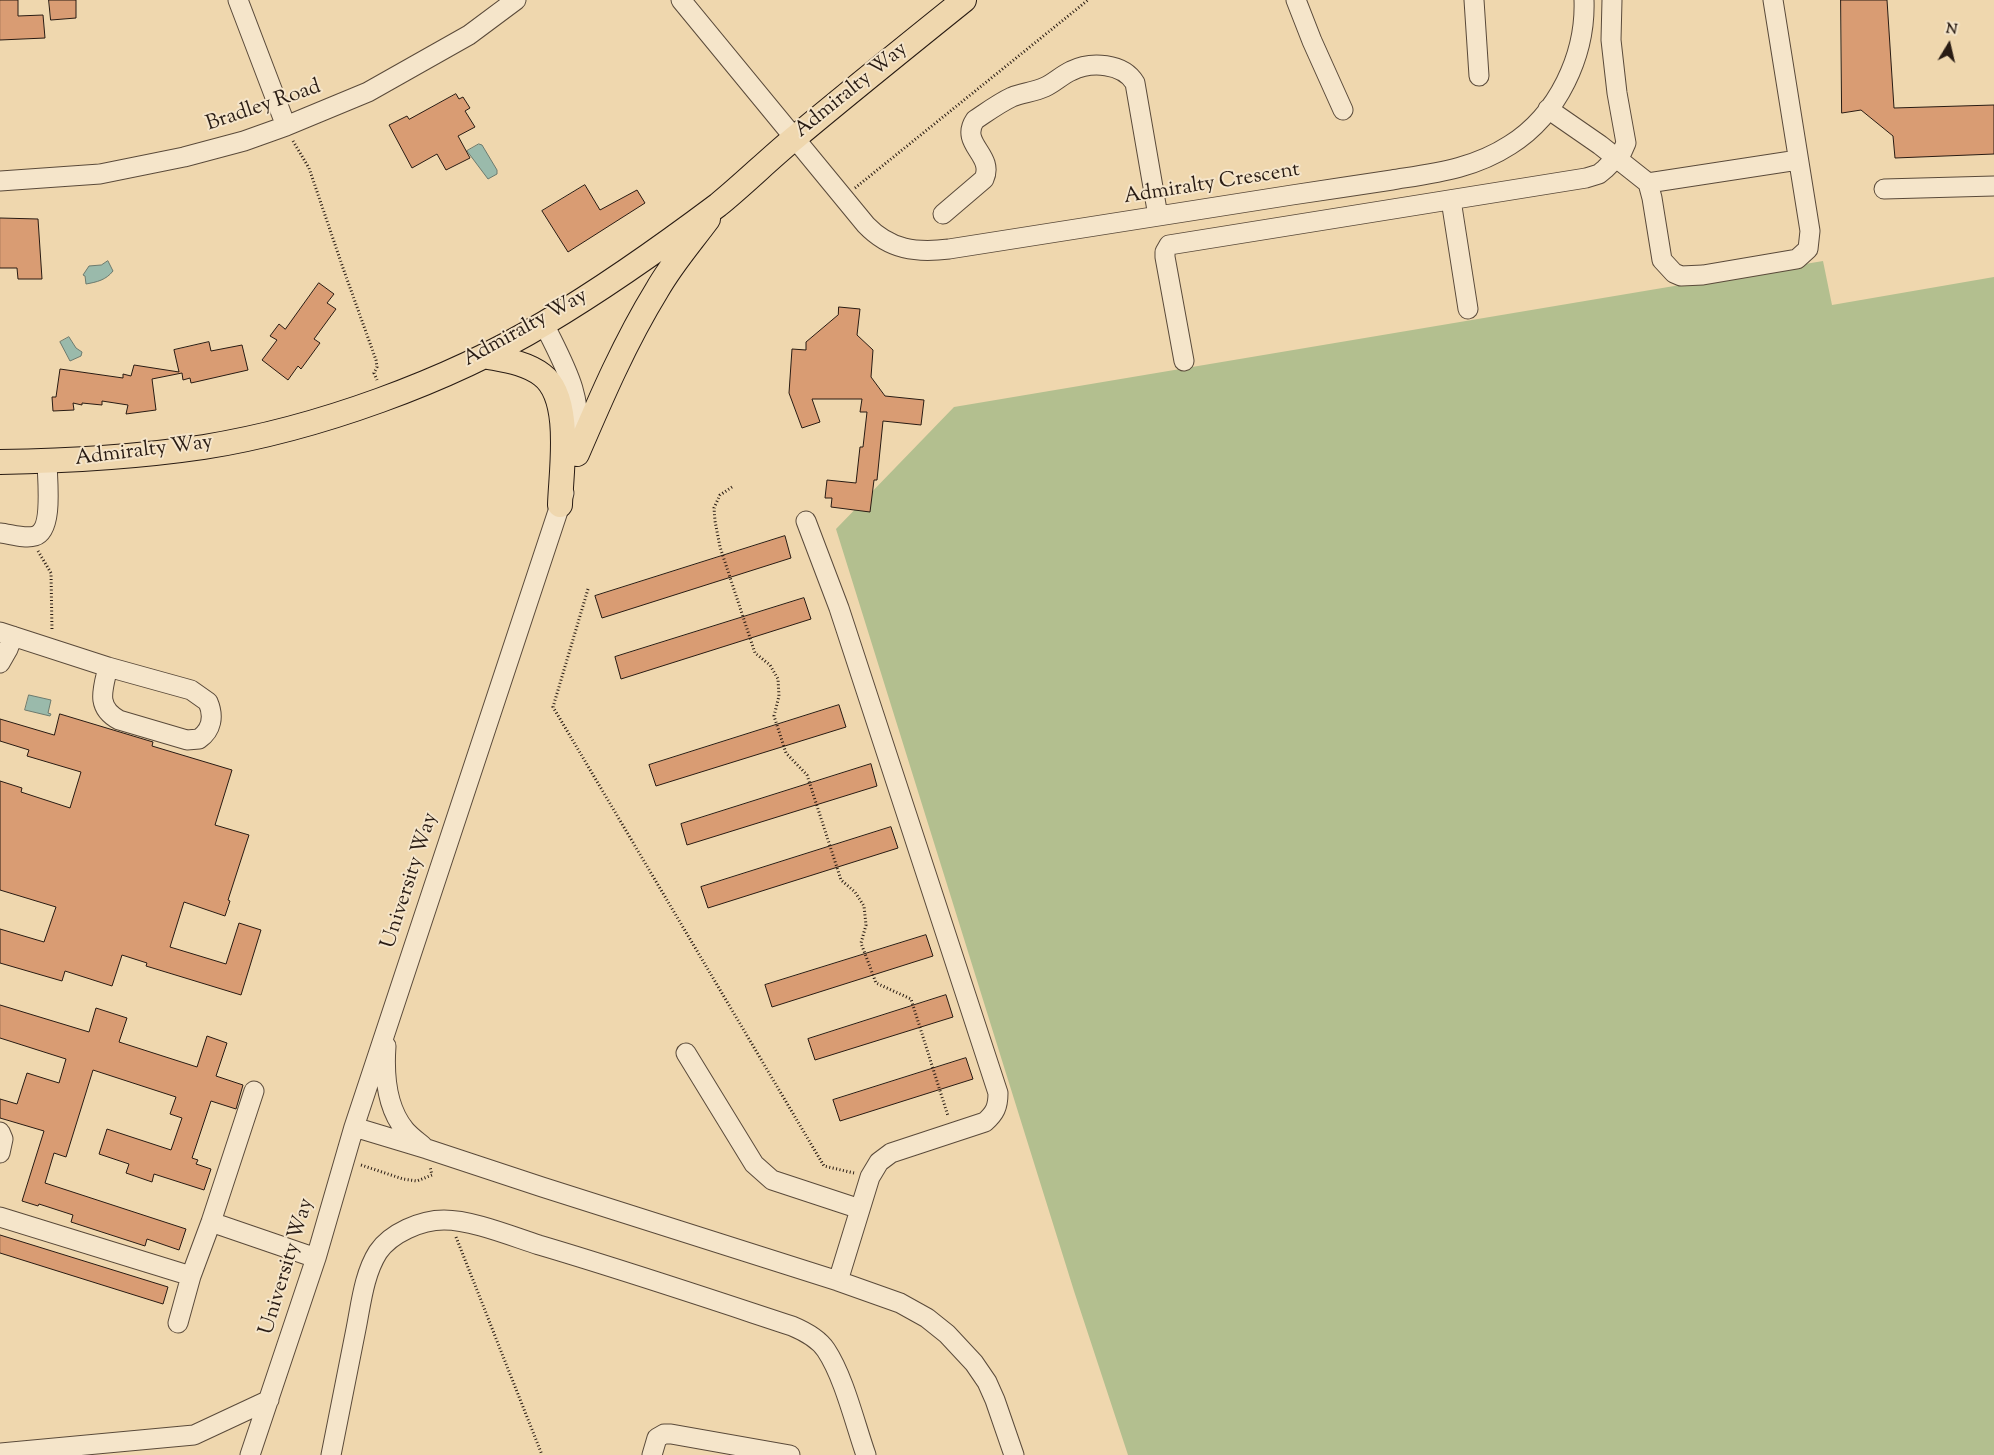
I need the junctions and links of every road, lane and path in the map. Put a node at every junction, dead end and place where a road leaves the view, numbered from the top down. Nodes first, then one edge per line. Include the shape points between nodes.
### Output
1 (238, 0) edge
2 (516, 0) edge
3 (681, 0) edge
4 (964, 0) edge
5 (1088, 0) edge
6 (1296, 0) edge
7 (1474, 0) edge
8 (1584, 0) edge
9 (1612, 0) edge
10 (1773, 0) edge
11 (1479, 76) dead end
12 (1548, 109) junction
13 (1343, 110) dead end
14 (286, 126) junction
15 (794, 138) junction
16 (1616, 158) junction
17 (1798, 160) junction
18 (0, 180) edge
19 (1648, 183) junction
20 (1994, 186) edge
21 (1884, 189) dead end
22 (843, 198) junction
23 (1451, 200) junction
24 (719, 203) junction
25 (942, 214) dead end
26 (1158, 216) junction
27 (1468, 309) dead end
28 (544, 324) junction
29 (484, 356) junction
30 (1184, 361) dead end
31 (377, 367) dead end
32 (578, 454) junction
33 (0, 462) edge
34 (47, 462) junction
35 (732, 487) dead end
36 (560, 504) junction
37 (806, 521) dead end
38 (0, 533) edge
39 (30, 537) junction
40 (588, 589) dead end
41 (7, 634) edge
42 (52, 649) junction
43 (0, 664) edge
44 (108, 667) junction
45 (388, 1024) junction
46 (686, 1053) dead end
47 (254, 1091) dead end
48 (354, 1127) junction
49 (0, 1132) edge
50 (954, 1133) junction
51 (426, 1149) junction
52 (0, 1153) edge
53 (344, 1160) junction
54 (870, 1177) junction
55 (860, 1209) junction
56 (0, 1217) edge
57 (450, 1220) junction
58 (211, 1222) junction
59 (316, 1258) junction
60 (191, 1276) junction
61 (838, 1281) junction
62 (178, 1323) dead end
63 (269, 1400) junction
64 (0, 1453) edge
65 (250, 1455) edge
66 (331, 1455) edge
67 (542, 1455) edge
68 (652, 1455) edge
69 (790, 1455) edge
70 (866, 1455) edge
71 (1014, 1455) edge

1 - 14 street
2 - 14 street, Bradley Road via 469,35 368,92
3 - 15 street, Admiralty Crescent
4 - 15 main road, Admiralty Way
5 - 22 path
6 - 13 street
7 - 11 street
8 - 12 street, Admiralty Crescent via 1575,63
9 - 16 street via 1611,40 1626,143
10 - 17 street
12 - 16 street
12 - 26 street, Admiralty Crescent via 1512,144 1473,164 1448,171
14 - 18 street, Bradley Road via 184,157 100,174
14 - 31 path via 309,168
15 - 22 street, Admiralty Crescent
15 - 24 main road, Admiralty Way
16 - 19 street
16 - 23 street via 1599,174 1586,178
17 - 19 street
17 - 19 street via 1810,231 1808,249 1797,260 1703,276 1674,274 1662,260
20 - 21 street
22 - 26 street, Admiralty Crescent via 873,233 890,244 919,251
23 - 27 street
23 - 30 street via 1169,246 1165,257
24 - 28 main road, Admiralty Way
24 - 32 main road via 658,288 624,349
25 - 26 street via 984,179 988,171 971,138 975,120 1011,97 1047,86 1072,70 1104,66 1126,72 1135,82
28 - 29 main road, Admiralty Way
28 - 32 street, University Way via 576,396
29 - 34 main road, Admiralty Way via 385,398 293,427 204,446
29 - 36 main road via 530,367 551,383 557,394 562,417
32 - 36 street, University Way
33 - 34 main road, Admiralty Way
34 - 39 street via 46,522 41,532
35 - 50 path via 720,496 714,508 720,547 755,654 770,665 778,679 774,716 786,753 807,775 841,880 855,892 864,906 866,925 861,943 876,983 911,999
36 - 45 street, University Way
37 - 50 street via 840,608 998,1093 994,1114 985,1122
38 - 39 street
39 - 42 path via 51,573
40 - 54 path via 553,708 824,1166
41 - 42 street
41 - 43 street via 8,650
42 - 44 street
44 - 44 street via 200,695 211,708 209,728 199,738 187,740 112,717 102,699
45 - 48 street, University Way
45 - 51 street via 386,1068 390,1101 405,1130
46 - 55 street via 762,1172 772,1180
47 - 58 street
48 - 51 street
48 - 53 street, University Way
49 - 52 street via 3,1139
50 - 54 street via 891,1153 879,1162
51 - 53 path via 432,1175 417,1181
51 - 61 street
53 - 59 street, University Way
54 - 55 street
55 - 61 street
56 - 60 street
57 - 66 street via 432,1220 415,1225 384,1245 373,1261 364,1290
57 - 67 path
57 - 70 street via 578,1256 805,1332 826,1350 835,1368
58 - 59 street
58 - 60 street
59 - 63 street, University Way
60 - 62 street
61 - 71 street via 916,1312 961,1347 987,1382
63 - 64 street via 194,1435
63 - 65 street, University Way
68 - 69 street via 657,1438 664,1434

